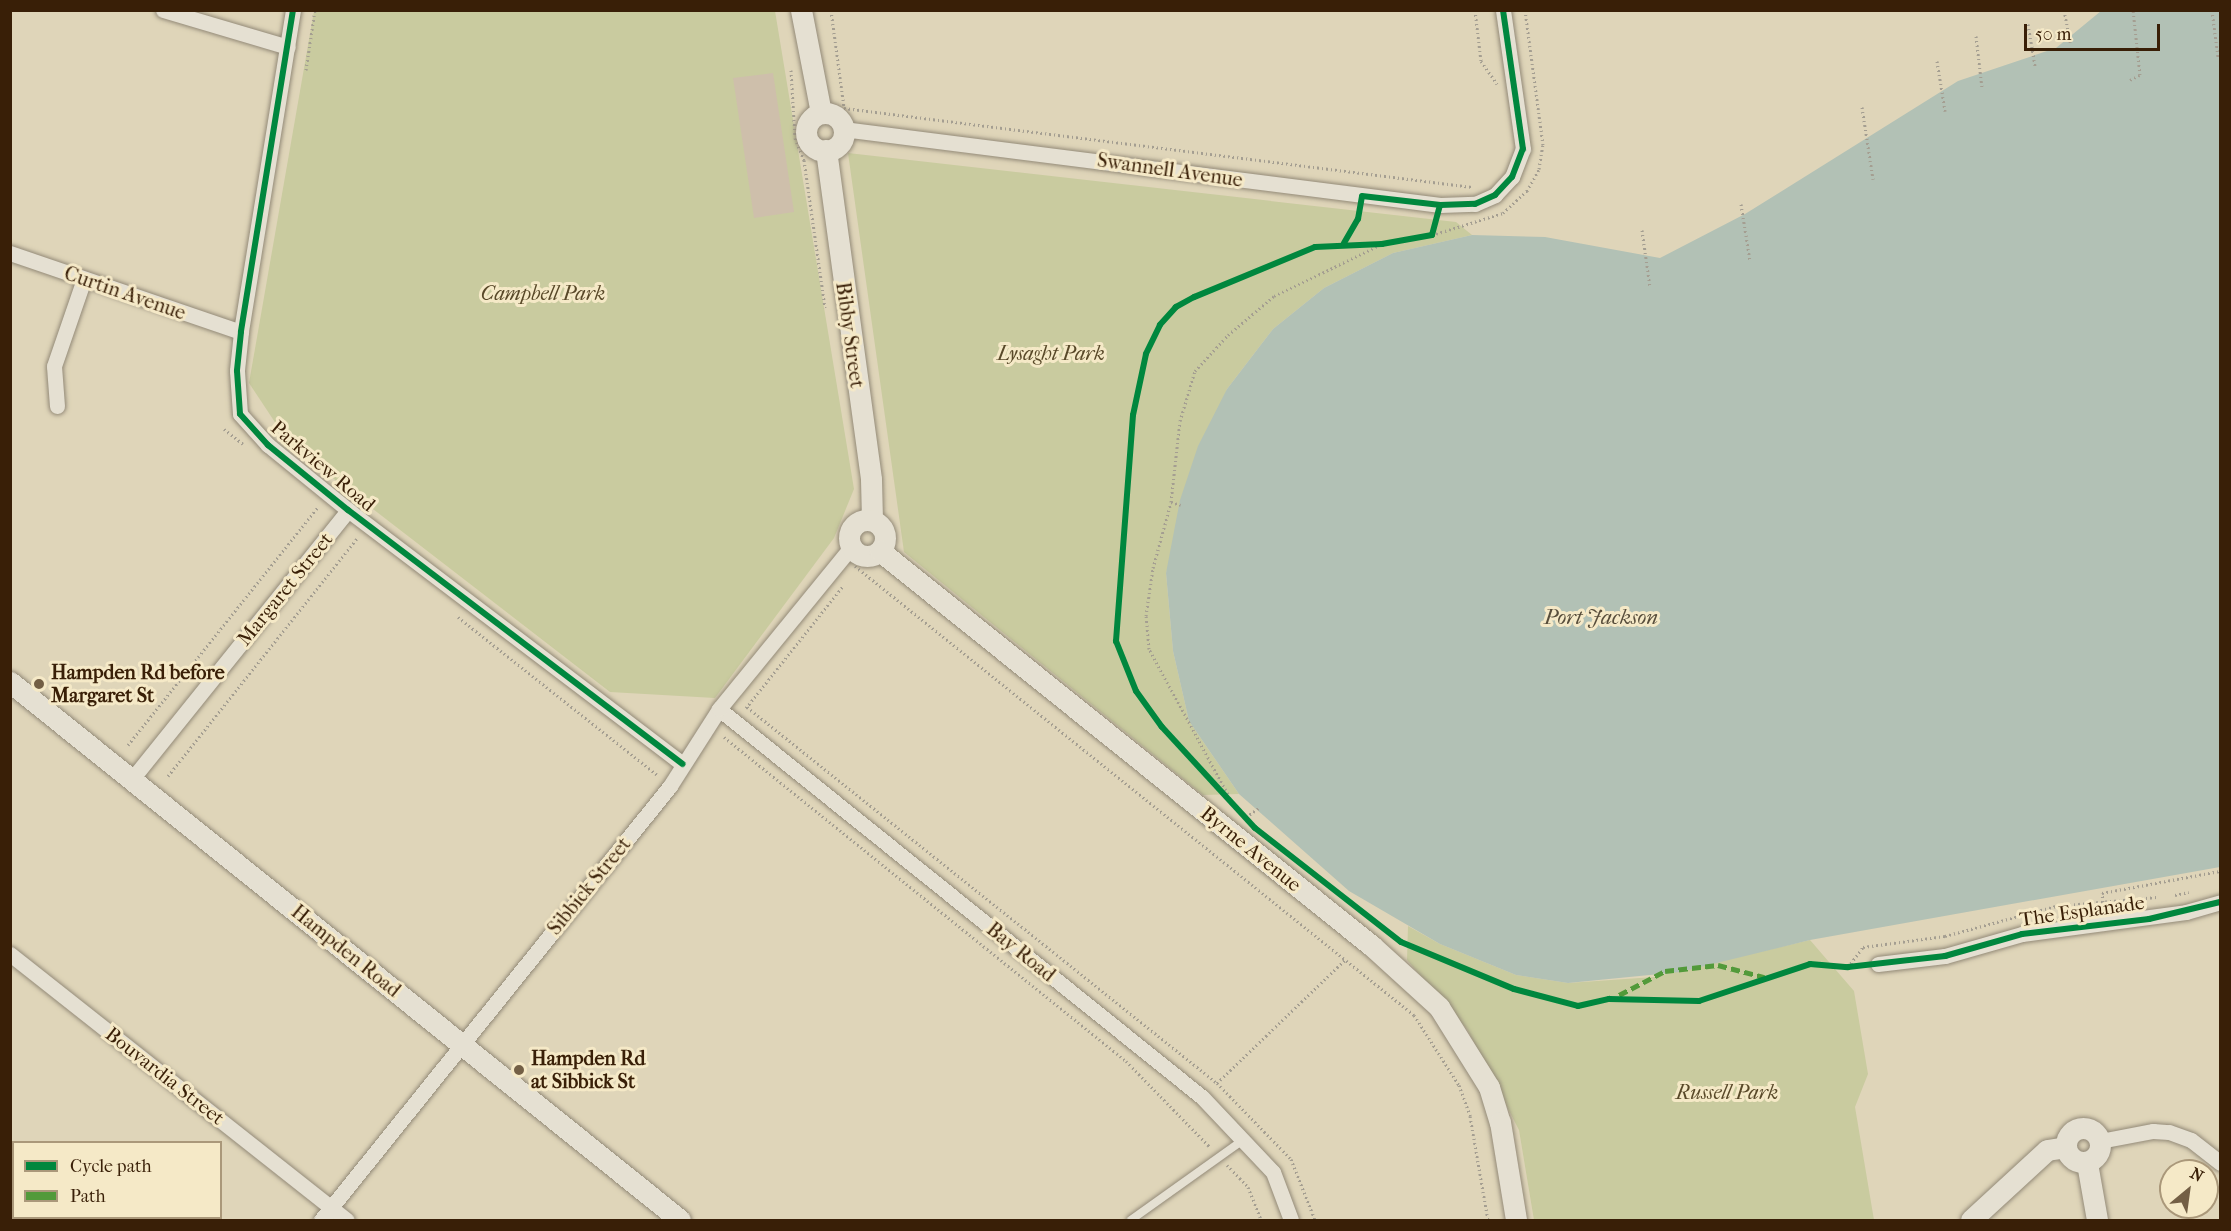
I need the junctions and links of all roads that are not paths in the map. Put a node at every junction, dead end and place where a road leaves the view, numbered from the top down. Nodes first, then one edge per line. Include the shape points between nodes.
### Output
1 (163, 10) edge
2 (293, 10) edge
3 (801, 10) edge
4 (1503, 10) edge
5 (288, 47) junction
6 (821, 113) junction
7 (843, 129) junction
8 (826, 150) junction
9 (10, 253) edge
10 (84, 279) junction
11 (241, 332) junction
12 (57, 406) dead end
13 (348, 510) junction
14 (872, 520) junction
15 (880, 550) junction
16 (846, 552) junction
17 (10, 682) edge
18 (719, 709) junction
19 (684, 764) junction
20 (132, 779) junction
21 (2220, 902) edge
22 (10, 954) edge
23 (1878, 964) road end
24 (462, 1044) junction
25 (1243, 1140) junction
26 (2100, 1141) junction
27 (2066, 1147) junction
28 (2087, 1163) junction
29 (2220, 1163) edge
30 (332, 1208) junction
31 (321, 1221) edge
32 (347, 1221) edge
33 (680, 1221) edge
34 (1131, 1221) edge
35 (1291, 1221) edge
36 (1516, 1221) edge
37 (1971, 1221) edge
38 (2097, 1221) edge

1 - 5 street
2 - 5 street, Parkview Road
3 - 6 street
4 - 7 street, Swannell Avenue via 1523,149 1512,177 1496,195 1475,204 1440,205
5 - 11 street, Parkview Road
6 - 7 street via 838,118
6 - 8 street via 811,118 806,134 815,148
7 - 8 street via 840,143
8 - 14 street, Bibby Street via 871,480
9 - 10 street, Curtin Avenue
10 - 11 street, Curtin Avenue
10 - 12 street via 54,366
11 - 13 street, Parkview Road via 237,371 240,414 268,445
13 - 19 street, Parkview Road
13 - 20 street, Margaret Street
14 - 15 street via 885,533
14 - 16 street via 854,524
15 - 16 street via 864,556
15 - 36 street, Byrne Avenue via 1372,946 1439,1007 1489,1087 1500,1122
16 - 18 street, Sibbick Street
17 - 20 street, Hampden Road
18 - 19 street, Sibbick Street
18 - 25 street, Bay Road via 1202,1097
19 - 24 street, Sibbick Street
20 - 24 street, Hampden Road
21 - 23 street, The Esplanade via 2186,912 2031,933 1945,956
22 - 30 street, Bouvardia Street
24 - 30 street, Sibbick Street
24 - 33 street, Hampden Road
25 - 34 lane
25 - 35 street, Bay Road via 1273,1172
26 - 27 street via 2094,1131 2083,1128 2073,1132
26 - 28 street via 2097,1157
26 - 29 street via 2153,1131 2169,1132 2191,1140
27 - 28 street via 2071,1158
27 - 37 street via 2047,1150
28 - 38 street
30 - 31 street, Sibbick Street
30 - 32 street, Bouvardia Street

